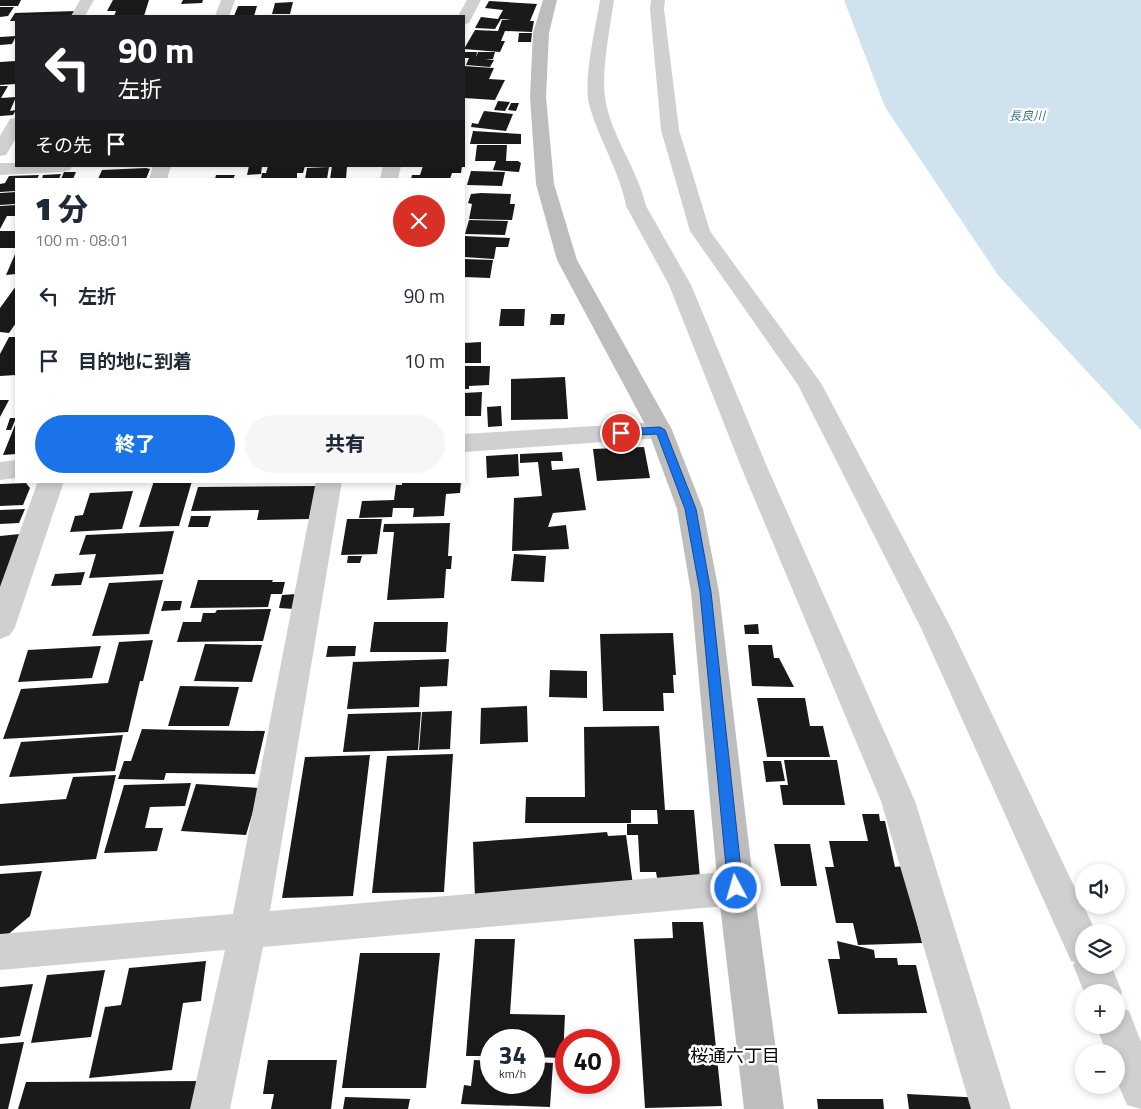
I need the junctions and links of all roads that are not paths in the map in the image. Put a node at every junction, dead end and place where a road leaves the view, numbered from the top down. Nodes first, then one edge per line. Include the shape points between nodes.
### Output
1 (87, 0) edge
2 (228, 0) edge
3 (474, 0) edge
4 (550, 0) edge
5 (607, 0) edge
6 (658, 0) edge
7 (79, 15) edge
8 (222, 15) edge
9 (465, 18) edge
10 (15, 125) edge
11 (0, 151) edge
12 (42, 167) edge
13 (0, 169) edge
14 (660, 430) junction
15 (465, 443) edge
16 (15, 469) edge
17 (0, 471) edge
18 (50, 483) edge
19 (329, 483) edge
20 (0, 627) edge
21 (736, 888) junction
22 (1075, 929) edge
23 (248, 931) junction
24 (0, 952) edge
25 (1119, 1034) edge
26 (1141, 1091) edge
27 (210, 1109) edge
28 (764, 1109) edge
29 (991, 1109) edge

1 - 7 street
2 - 8 street
3 - 9 street
4 - 14 street via 541,33 538,96 545,184 567,260
5 - 29 street via 597,70 597,102 636,206 680,285 898,801
6 - 22 street via 670,130 700,231 810,383 936,628
10 - 11 street
12 - 13 street
14 - 15 street
14 - 21 street via 690,509 705,592
16 - 17 street
18 - 20 street
19 - 23 street
21 - 23 street
21 - 28 street
23 - 24 street
23 - 27 street
25 - 26 street

